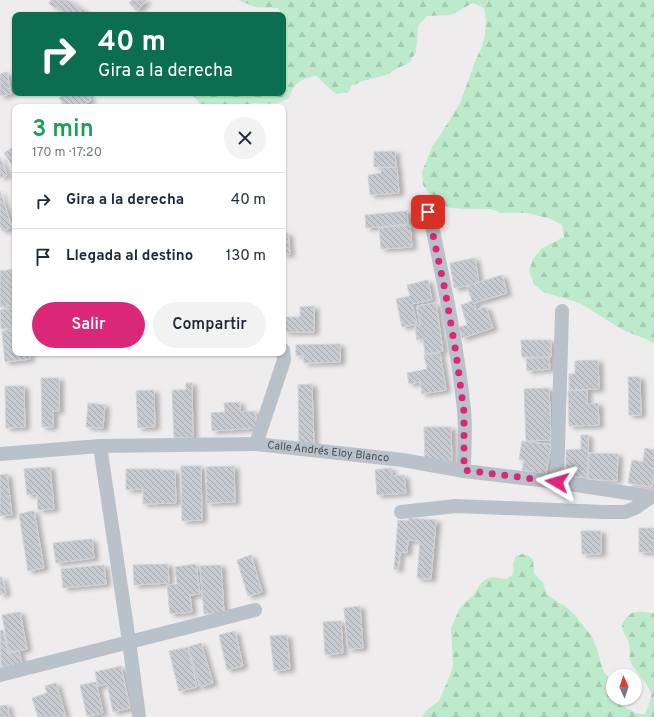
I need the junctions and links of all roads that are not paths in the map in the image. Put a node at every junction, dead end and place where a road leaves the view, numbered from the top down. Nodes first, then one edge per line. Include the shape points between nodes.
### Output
1 (428, 212) dead end
2 (562, 311) dead end
3 (284, 356) edge
4 (256, 444) junction
5 (100, 446) junction
6 (0, 454) edge
7 (464, 470) junction
8 (557, 482) junction
9 (653, 497) edge
10 (400, 512) dead end
11 (255, 610) dead end
12 (130, 641) junction
13 (0, 675) edge
14 (139, 717) edge

1 - 7 street via 456,353 464,412
2 - 8 street
3 - 4 street
4 - 5 street, Calle Andrés Eloy Blanco
4 - 7 street, Calle Andrés Eloy Blanco via 403,460
5 - 6 street, Calle Andrés Eloy Blanco
5 - 12 street
7 - 8 street, Calle Andrés Eloy Blanco
8 - 9 street, Calle Andrés Eloy Blanco
9 - 10 street via 625,512 456,506
11 - 12 street
12 - 13 street
12 - 14 street

